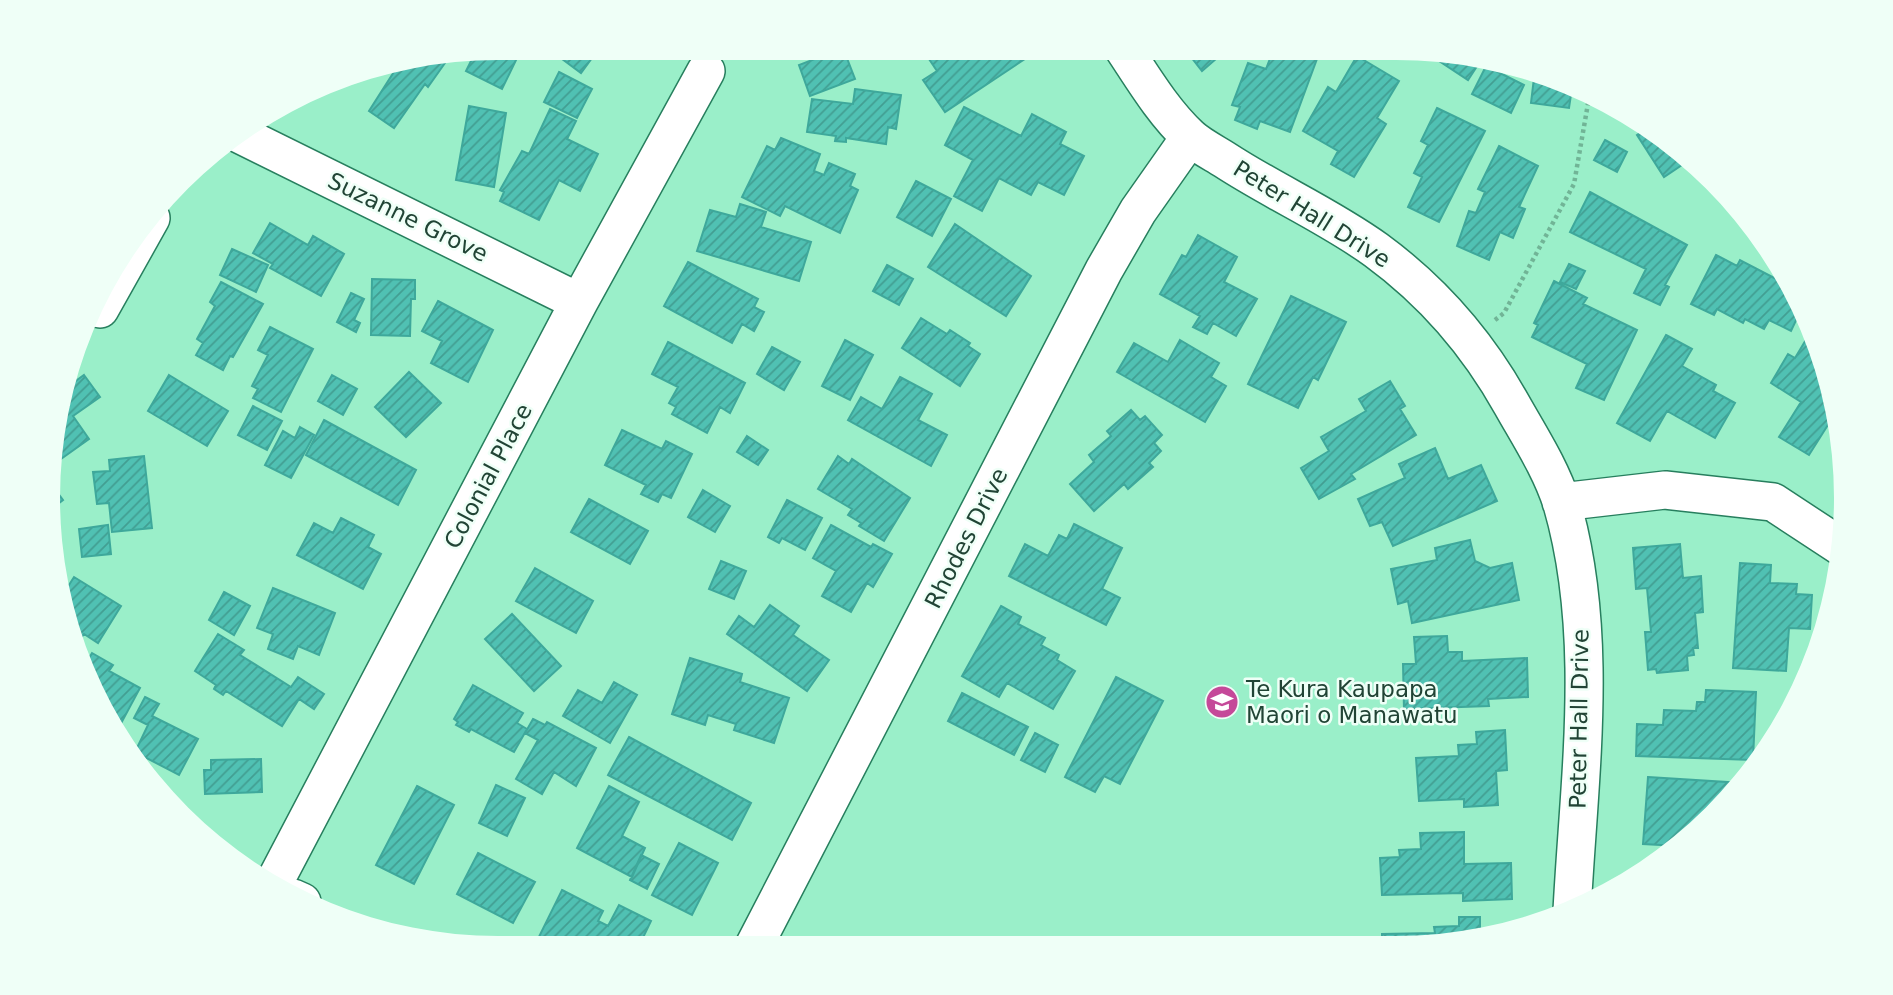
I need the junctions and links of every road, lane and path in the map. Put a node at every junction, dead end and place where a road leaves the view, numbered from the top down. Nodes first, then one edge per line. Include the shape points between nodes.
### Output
1 (1131, 60) edge
2 (706, 71) dead end
3 (1588, 104) edge
4 (1190, 137) junction
5 (247, 138) edge
6 (579, 302) junction
7 (1469, 338) junction
8 (1561, 502) junction
9 (1832, 540) edge
10 (277, 877) edge
11 (1573, 898) edge
12 (759, 936) edge

1 - 4 street, Peter Hall Drive
2 - 6 street, Colonial Place
3 - 7 path via 1574,184 1504,313
4 - 7 street, Peter Hall Drive via 1375,249 1429,295
4 - 12 street, Rhodes Drive via 1104,270
5 - 6 street, Suzanne Grove
6 - 10 street, Colonial Place
7 - 8 street, Peter Hall Drive via 1498,380
8 - 9 street via 1665,490 1773,502
8 - 11 street, Peter Hall Drive via 1580,598 1585,670

